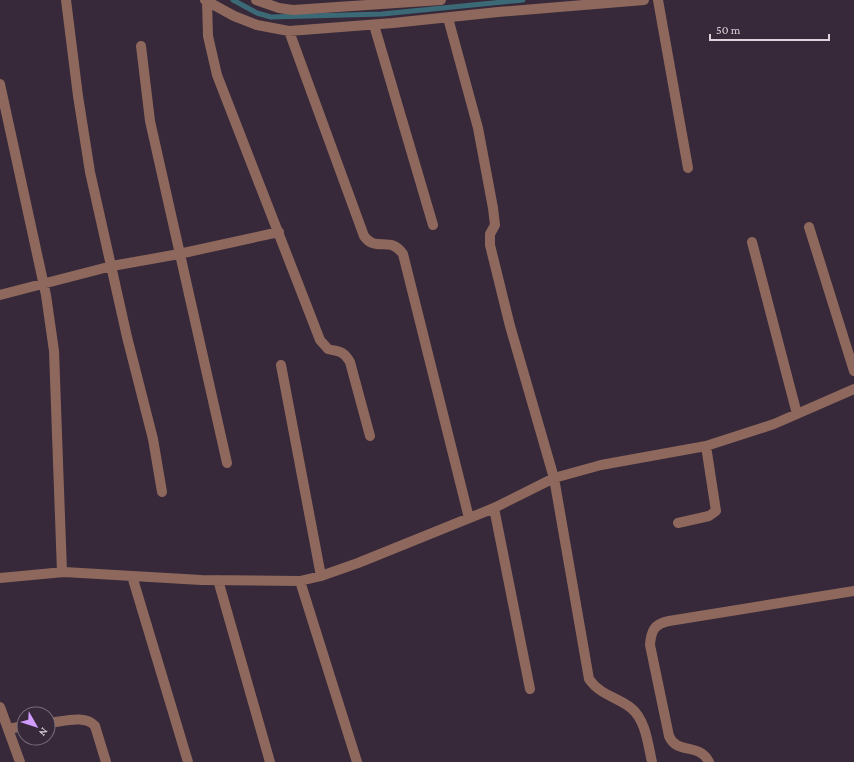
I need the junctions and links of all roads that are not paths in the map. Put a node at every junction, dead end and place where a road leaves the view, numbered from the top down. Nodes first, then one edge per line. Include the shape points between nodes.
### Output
1 (66, 0) edge
2 (257, 0) edge
3 (428, 0) edge
4 (441, 0) edge
5 (644, 0) edge
6 (658, 0) edge
7 (206, 1) edge
8 (369, 3) edge
9 (318, 4) edge
10 (448, 18) junction
11 (374, 25) junction
12 (289, 30) junction
13 (141, 46) dead end
14 (0, 84) edge
15 (688, 168) dead end
16 (433, 225) dead end
17 (809, 227) dead end
18 (278, 232) junction
19 (752, 242) dead end
20 (179, 254) junction
21 (112, 266) junction
22 (44, 284) junction
23 (0, 295) edge
24 (281, 365) dead end
25 (854, 371) edge
26 (854, 389) edge
27 (797, 414) junction
28 (370, 436) dead end
29 (706, 446) junction
30 (227, 463) dead end
31 (554, 478) junction
32 (162, 492) dead end
33 (494, 508) junction
34 (469, 518) junction
35 (678, 523) dead end
36 (62, 572) junction
37 (132, 576) junction
38 (321, 576) junction
39 (0, 578) edge
40 (218, 580) junction
41 (300, 581) junction
42 (854, 591) edge
43 (530, 689) dead end
44 (0, 707) edge
45 (56, 722) edge
46 (16, 727) edge
47 (8, 728) junction
48 (20, 762) edge
49 (106, 762) edge
50 (188, 762) edge
51 (270, 762) edge
52 (357, 762) edge
53 (652, 762) edge
54 (709, 762) edge

1 - 21 street via 84,136
2 - 9 street via 293,10
3 - 4 street
3 - 8 street
5 - 10 street
6 - 15 street
7 - 12 street via 234,16 257,24
7 - 18 street via 208,36 217,75
8 - 9 street
10 - 11 street
10 - 31 street via 478,128 492,201 495,225 490,234 490,245 510,326
11 - 12 street
11 - 16 street
12 - 34 street via 364,236 369,243 391,244 398,247 403,254
13 - 20 street via 150,121
14 - 22 street
17 - 25 street
18 - 20 street
18 - 28 street via 320,340 328,349 344,352 350,362
19 - 27 street
20 - 21 street
20 - 30 street
21 - 22 street
21 - 32 street via 153,439
22 - 23 street
22 - 36 street via 54,351
24 - 38 street
26 - 27 street
27 - 29 street
29 - 31 street via 601,466
29 - 35 street via 716,510 709,516
31 - 33 street
31 - 53 street via 588,679 594,687 631,708 638,716 644,727
33 - 34 street
33 - 43 street
34 - 38 street
36 - 37 street
36 - 39 street
37 - 40 street
37 - 50 street
38 - 41 street
40 - 41 street
40 - 51 street
41 - 52 street
42 - 54 street via 669,621 655,626 651,633 650,645 669,736 672,743 678,747 697,750 704,754
44 - 47 street
45 - 49 street via 82,719 92,722
46 - 47 street
47 - 48 street

